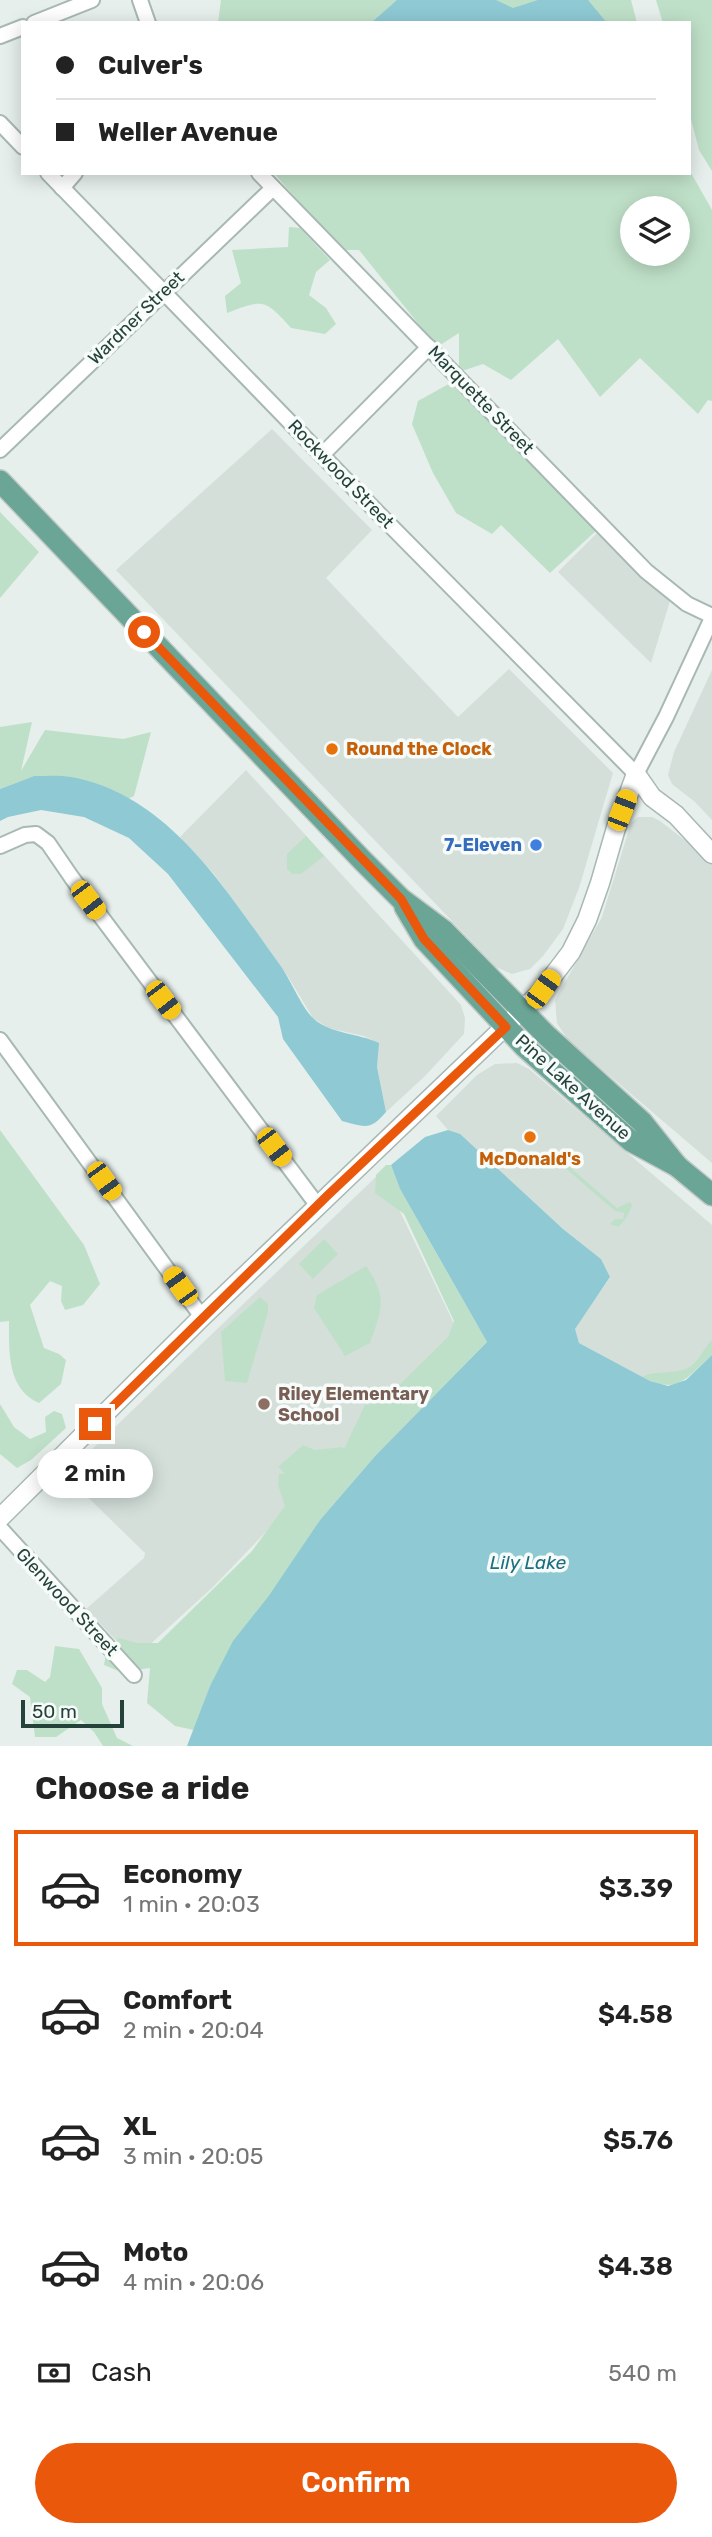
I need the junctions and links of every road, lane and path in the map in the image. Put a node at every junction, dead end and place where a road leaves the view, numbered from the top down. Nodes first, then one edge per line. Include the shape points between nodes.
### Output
1 (92, 0) edge
2 (140, 0) edge
3 (39, 21) edge
4 (147, 21) edge
5 (21, 28) edge
6 (0, 36) edge
7 (0, 123) edge
8 (21, 145) edge
9 (50, 175) edge
10 (73, 175) edge
11 (260, 175) edge
12 (62, 188) junction
13 (273, 188) junction
14 (164, 291) junction
15 (429, 347) junction
16 (0, 450) edge
17 (323, 454) junction
18 (0, 481) edge
19 (712, 617) edge
20 (636, 774) junction
21 (0, 846) edge
22 (712, 854) edge
23 (401, 899) junction
24 (523, 1010) junction
25 (506, 1027) junction
26 (0, 1041) edge
27 (677, 1166) junction
28 (712, 1195) edge
29 (318, 1206) junction
30 (202, 1317) junction
31 (0, 1518) edge
32 (0, 1528) edge
33 (134, 1675) dead end

1 - 3 street
2 - 4 street
5 - 6 street
7 - 8 street
9 - 12 street, Rockwood Street
10 - 12 street
11 - 13 street, Marquette Street
12 - 14 street, Rockwood Street
13 - 14 street, Wardner Street
13 - 15 street, Marquette Street
14 - 16 street, Wardner Street
14 - 17 street, Rockwood Street
15 - 17 street
15 - 19 street, Marquette Street via 646,571 687,604
17 - 20 street, Rockwood Street
18 - 23 main road, Pine Lake Avenue
19 - 20 street
20 - 22 street via 652,797
20 - 24 street via 587,920 571,952
21 - 29 street via 36,834 48,843
23 - 24 main road, Pine Lake Avenue via 444,930
23 - 25 main road, Pine Lake Avenue via 424,939
24 - 25 street
24 - 27 main road, Pine Lake Avenue via 642,1122
25 - 27 main road, Pine Lake Avenue via 631,1141
25 - 29 street
26 - 30 street
27 - 28 main road, Pine Lake Avenue
29 - 30 street
30 - 31 street
32 - 33 street, Glenwood Street

